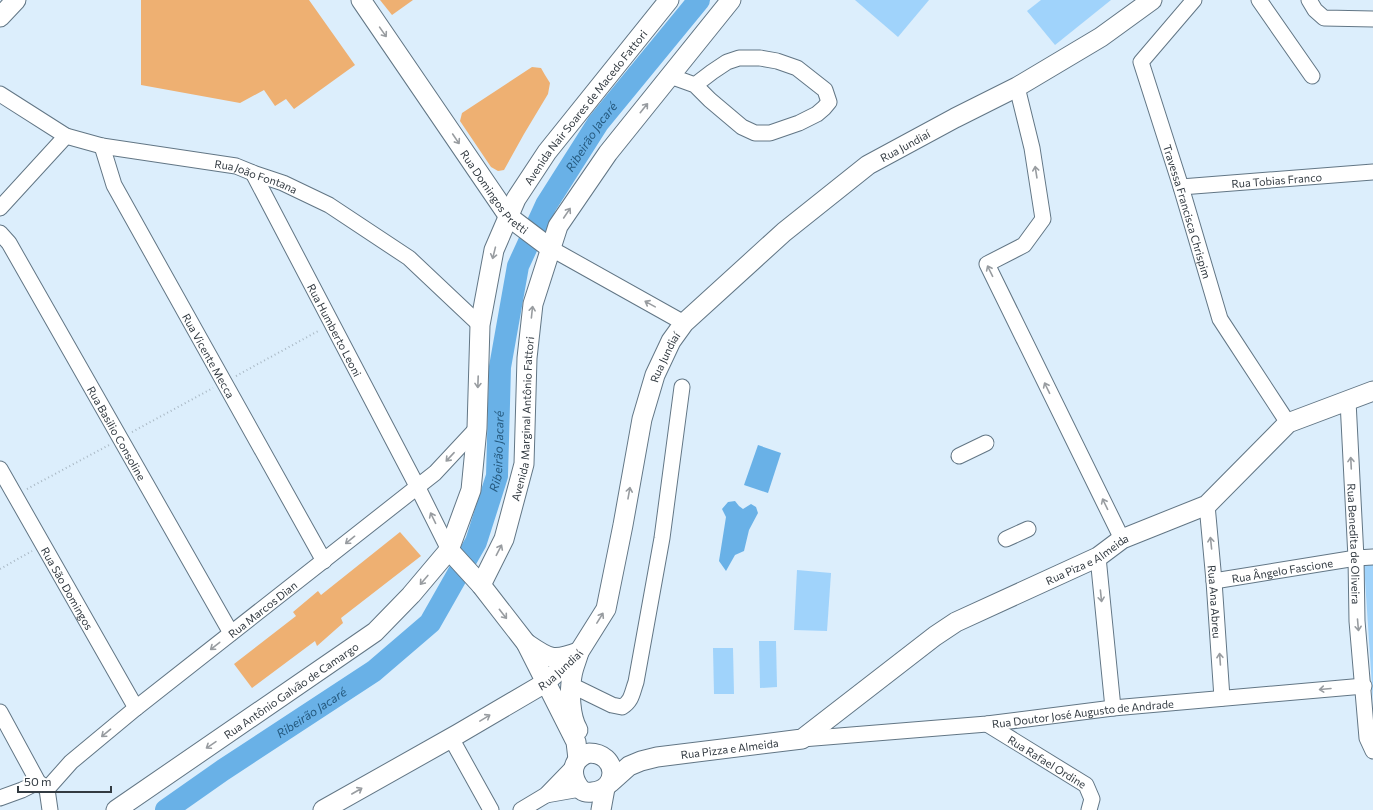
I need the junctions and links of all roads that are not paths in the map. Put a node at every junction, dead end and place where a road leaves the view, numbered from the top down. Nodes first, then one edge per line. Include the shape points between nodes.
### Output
1 (16, 0) edge
2 (361, 0) edge
3 (669, 0) edge
4 (731, 0) edge
5 (1152, 0) edge
6 (1194, 0) edge
7 (1260, 0) edge
8 (1309, 0) edge
9 (0, 17) edge
10 (1373, 19) edge
11 (670, 76) junction
12 (1312, 76) dead end
13 (695, 85) junction
14 (1017, 87) junction
15 (0, 94) edge
16 (66, 136) junction
17 (102, 146) junction
18 (1373, 172) edge
19 (253, 173) junction
20 (1181, 187) junction
21 (0, 208) edge
22 (511, 219) junction
23 (0, 234) edge
24 (547, 246) junction
25 (684, 323) junction
26 (480, 325) junction
27 (682, 387) dead end
28 (1373, 391) edge
29 (1348, 401) junction
30 (1288, 423) junction
31 (477, 428) junction
32 (986, 442) dead end
33 (959, 456) dead end
34 (0, 469) edge
35 (417, 486) junction
36 (1207, 505) junction
37 (1028, 529) dead end
38 (1006, 539) dead end
39 (1122, 539) junction
40 (453, 554) junction
41 (1098, 557) junction
42 (1373, 557) edge
43 (1356, 558) junction
44 (324, 561) junction
45 (1214, 581) junction
46 (478, 582) junction
47 (231, 634) junction
48 (526, 643) junction
49 (579, 652) junction
50 (545, 682) junction
51 (571, 685) junction
52 (1364, 686) junction
53 (1222, 698) junction
54 (136, 708) junction
55 (1113, 708) junction
56 (0, 712) edge
57 (987, 724) junction
58 (451, 738) junction
59 (802, 739) junction
60 (1373, 751) edge
61 (657, 757) junction
62 (588, 758) junction
63 (43, 786) junction
64 (607, 786) junction
65 (581, 790) junction
66 (546, 795) junction
67 (0, 798) edge
68 (50, 810) edge
69 (116, 810) edge
70 (323, 810) edge
71 (491, 810) edge
72 (520, 810) edge
73 (589, 810) edge
74 (601, 810) edge
75 (1089, 810) edge

1 - 9 main road
2 -> 22 main road, Rua Domingos Pretti
3 - 22 main road, Avenida Nair Soares de Macedo Fattori via 547,152 516,199
4 - 11 main road, Avenida Marginal Antônio Fattori
5 - 14 main road, Rua Jundiaí via 1101,37
6 - 20 street, Travessa Francisca Chrispim via 1142,62
7 - 12 street
8 - 10 street via 1314,10 1324,18
11 - 13 street
24 -> 11 main road, Avenida Marginal Antônio Fattori via 608,152
13 - 13 street via 742,127 755,133 770,133 799,123 817,114 829,102 825,90 797,68 760,58 739,58 727,62
14 - 25 main road, Rua Jundiaí via 868,165 784,232
39 -> 14 street via 987,264 1024,245 1043,219 1032,148
15 - 16 street, Rua João Fontana
16 - 17 street, Rua João Fontana
16 - 21 street
17 - 19 street, Rua João Fontana via 236,166
17 - 44 street, Rua Vicente Mecca via 114,185
18 - 20 street, Rua Tobias Franco
19 - 26 street, Rua João Fontana via 283,183 329,205 409,258
19 - 35 street, Rua Humberto Leoni
20 - 30 street, Travessa Francisca Chrispim via 1220,319
22 - 24 main road, Rua Domingos Pretti
22 -> 26 main road, Avenida Nair Soares de Macedo Fattori via 494,250
23 - 47 street, Rua Basilio Consoline via 9,243
25 -> 24 street, Rua Domingos Pretti
46 -> 24 main road, Avenida Marginal Antônio Fattori via 504,539 524,464 527,358 533,304
49 -> 25 main road, Rua Jundiaí via 606,609 624,525 642,419 655,375 671,341
26 -> 31 main road, Avenida Nair Soares de Macedo Fattori
27 - 51 street via 662,538 636,682 631,696 628,704 622,707 612,705
28 - 29 main road, Rua Piza e Almeida
29 - 30 main road, Rua Piza e Almeida
43 -> 29 street, Rua Benedita de Oliveira
30 - 36 main road, Rua Piza e Almeida
31 -> 35 street, Rua Marcos Dian via 435,473
31 - 40 main road, Avenida Nair Soares de Macedo Fattori via 471,490
32 - 33 street
34 - 54 street, Rua São Domingos
40 -> 35 street, Rua Humberto Leoni
35 -> 44 street, Rua Marcos Dian
36 - 39 main road, Rua Piza e Almeida
45 -> 36 street, Rua Ana Abreu
37 - 38 street
39 - 41 main road, Rua Piza e Almeida
40 - 46 main road
40 -> 69 main road, Rua Antônio Galvão de Camargo via 375,632
41 -> 55 street
41 - 59 main road, Rua Piza e Almeida via 956,622
42 - 43 street, Rua Ângelo Fascione
43 - 45 street, Rua Ângelo Fascione
43 -> 52 street, Rua Benedita de Oliveira via 1357,621
44 - 47 street, Rua Marcos Dian
53 -> 45 street, Rua Ana Abreu
46 -> 48 main road
47 -> 54 street, Rua Marcos Dian
48 - 49 main road via 545,656 554,658 563,658
48 - 50 main road
49 - 50 main road, Rua Jundiaí
49 - 51 main road
58 -> 50 main road, Rua Jundiaí
50 - 62 main road via 576,742
51 - 62 main road via 572,712
52 -> 53 street, Rua Doutor José Augusto de Andrade
52 - 60 street, Rua Benedita de Oliveira via 1367,738
53 - 55 street, Rua Doutor José Augusto de Andrade
54 -> 63 street, Rua Marcos Dian
55 - 57 street, Rua Doutor José Augusto de Andrade
56 - 63 street
57 - 59 street, Rua Doutor José Augusto de Andrade
57 - 75 street, Rua Rafael Ordine via 1086,785 1092,799
70 -> 58 main road, Rua Jundiaí
58 - 71 street
59 - 61 main road, Rua Pizza e Almeida
61 - 62 main road, Rua Pizza e Almeida
61 - 64 main road, Rua Pizza e Almeida via 629,766
62 - 64 main road via 608,759 612,777
62 - 65 main road via 573,771
62 - 66 street
63 - 67 street
63 - 68 street
64 - 65 main road via 600,791
64 - 74 main road
65 - 66 street
65 - 73 main road
66 - 72 street

